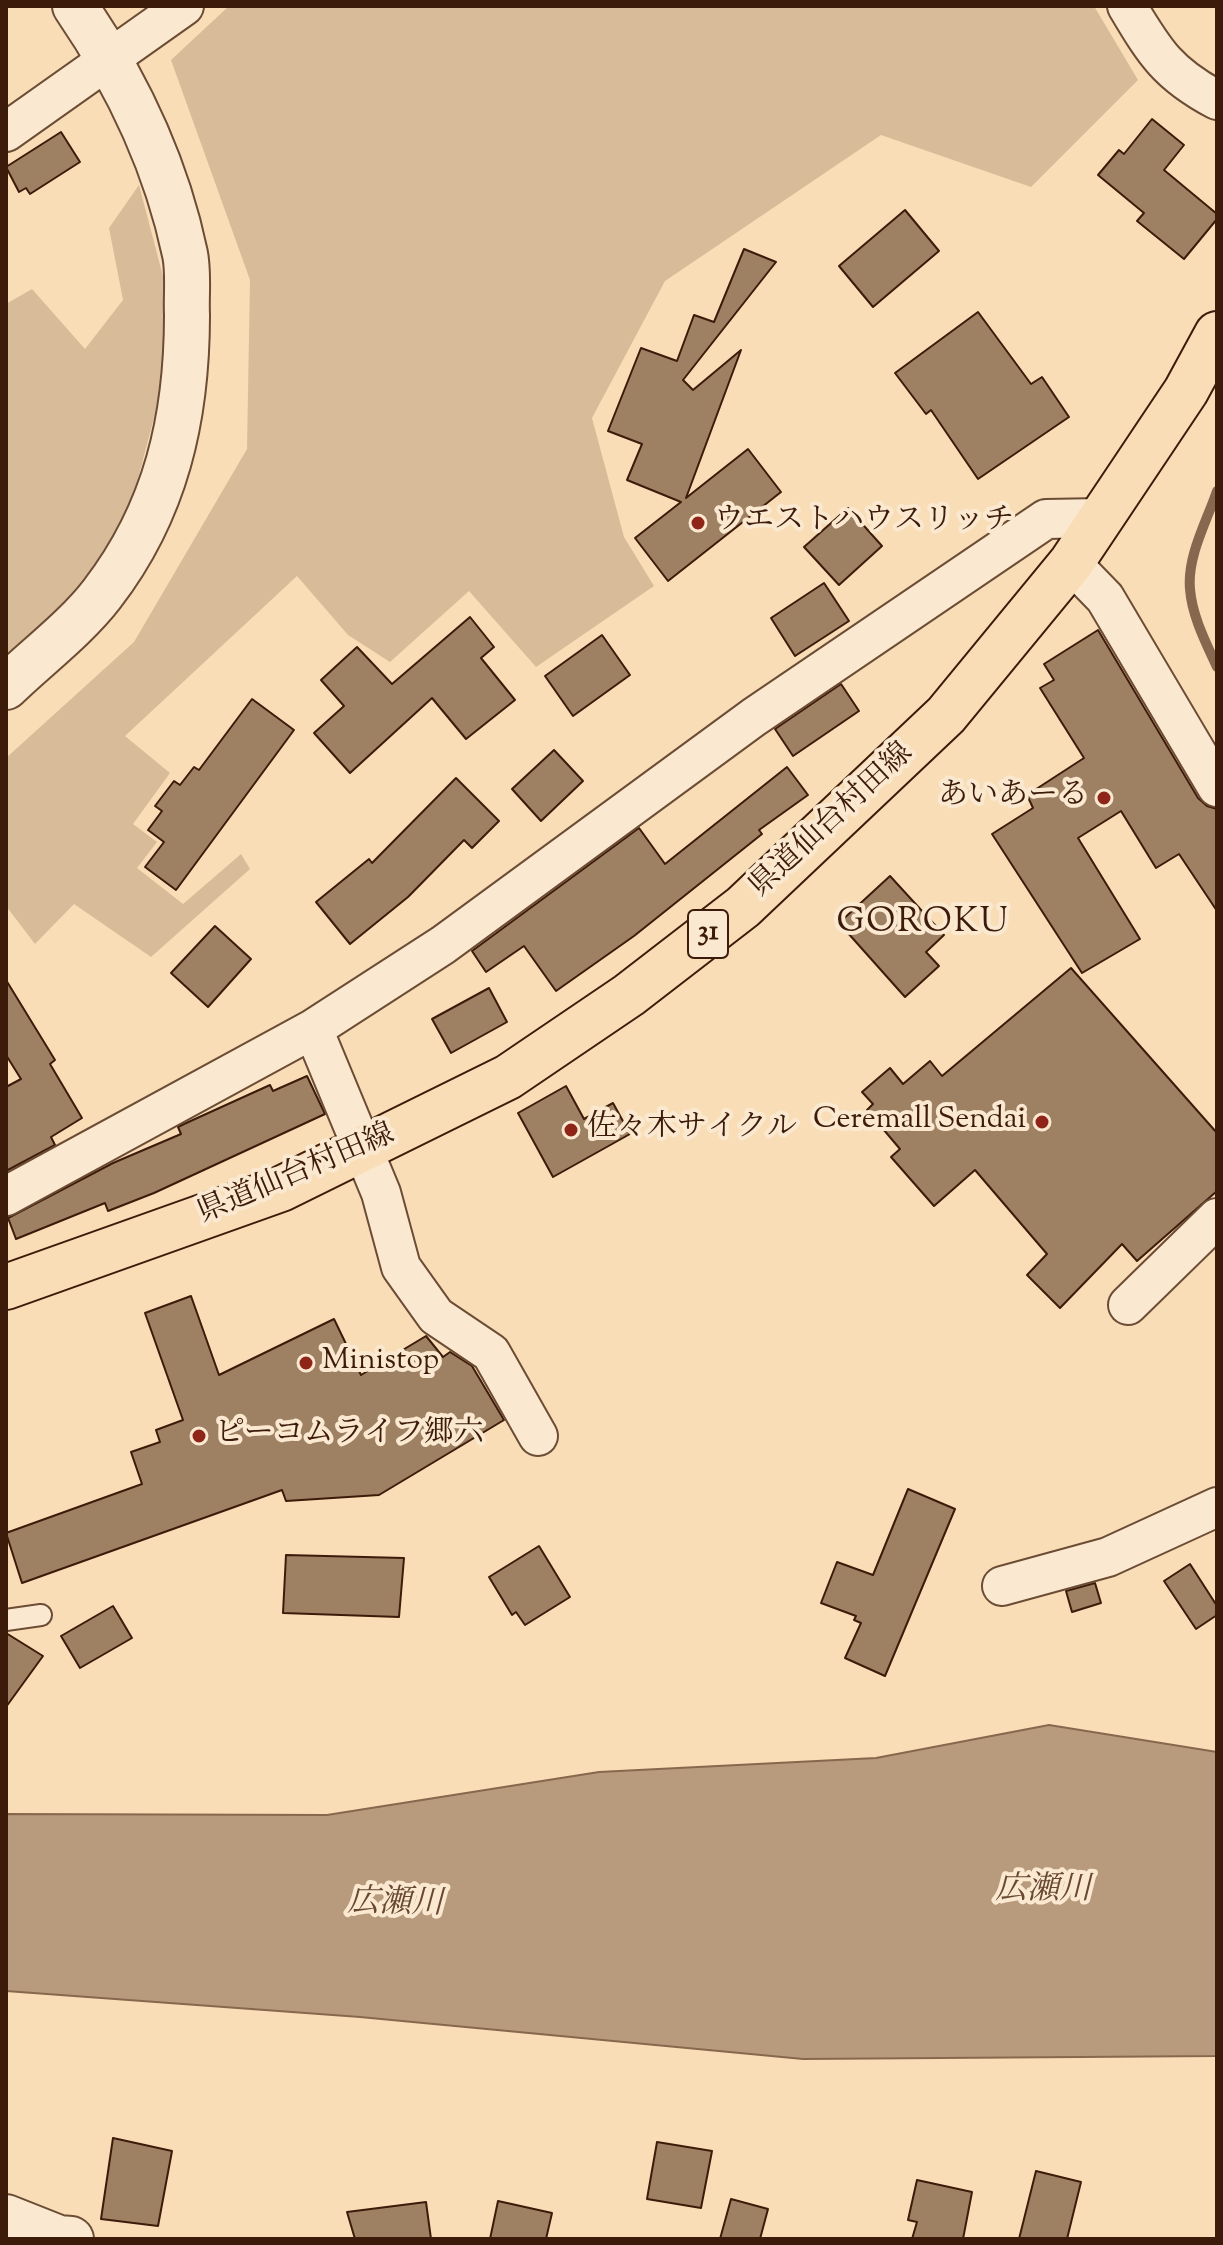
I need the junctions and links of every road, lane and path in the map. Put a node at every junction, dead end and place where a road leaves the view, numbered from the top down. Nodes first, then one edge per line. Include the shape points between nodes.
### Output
1 (75, 6) edge
2 (184, 6) edge
3 (1127, 6) edge
4 (111, 59) junction
5 (1217, 100) edge
6 (6, 132) edge
7 (1217, 334) edge
8 (1101, 518) junction
9 (1071, 563) junction
10 (6, 687) edge
11 (1217, 787) edge
12 (313, 1029) junction
13 (364, 1150) junction
14 (6, 1196) edge
15 (1217, 1218) edge
16 (6, 1287) edge
17 (1128, 1305) dead end
18 (538, 1436) dead end
19 (1217, 1507) edge
20 (1002, 1586) dead end
21 (41, 1615) dead end
22 (6, 1620) edge
23 (6, 2217) edge
24 (71, 2239) edge

1 - 4 street
2 - 4 street
3 - 5 street via 1156,55 1189,85
4 - 6 street
4 - 10 street via 154,146 186,257 187,376 168,473 135,545 101,596
7 - 8 main road, 県道仙台村田線 / 31 via 1186,391
8 - 9 main road, 県道仙台村田線 / 31
8 - 12 street via 1046,519 754,717 443,945
9 - 11 street via 1105,598
9 - 13 main road, 県道仙台村田線 / 31 via 946,715 743,907 629,995 508,1077
12 - 13 street
12 - 14 street
13 - 16 main road, 県道仙台村田線 / 31 via 281,1189
13 - 18 street via 401,1267 436,1316 491,1353
15 - 17 street
19 - 20 street via 1108,1557
21 - 22 lane
23 - 24 street

